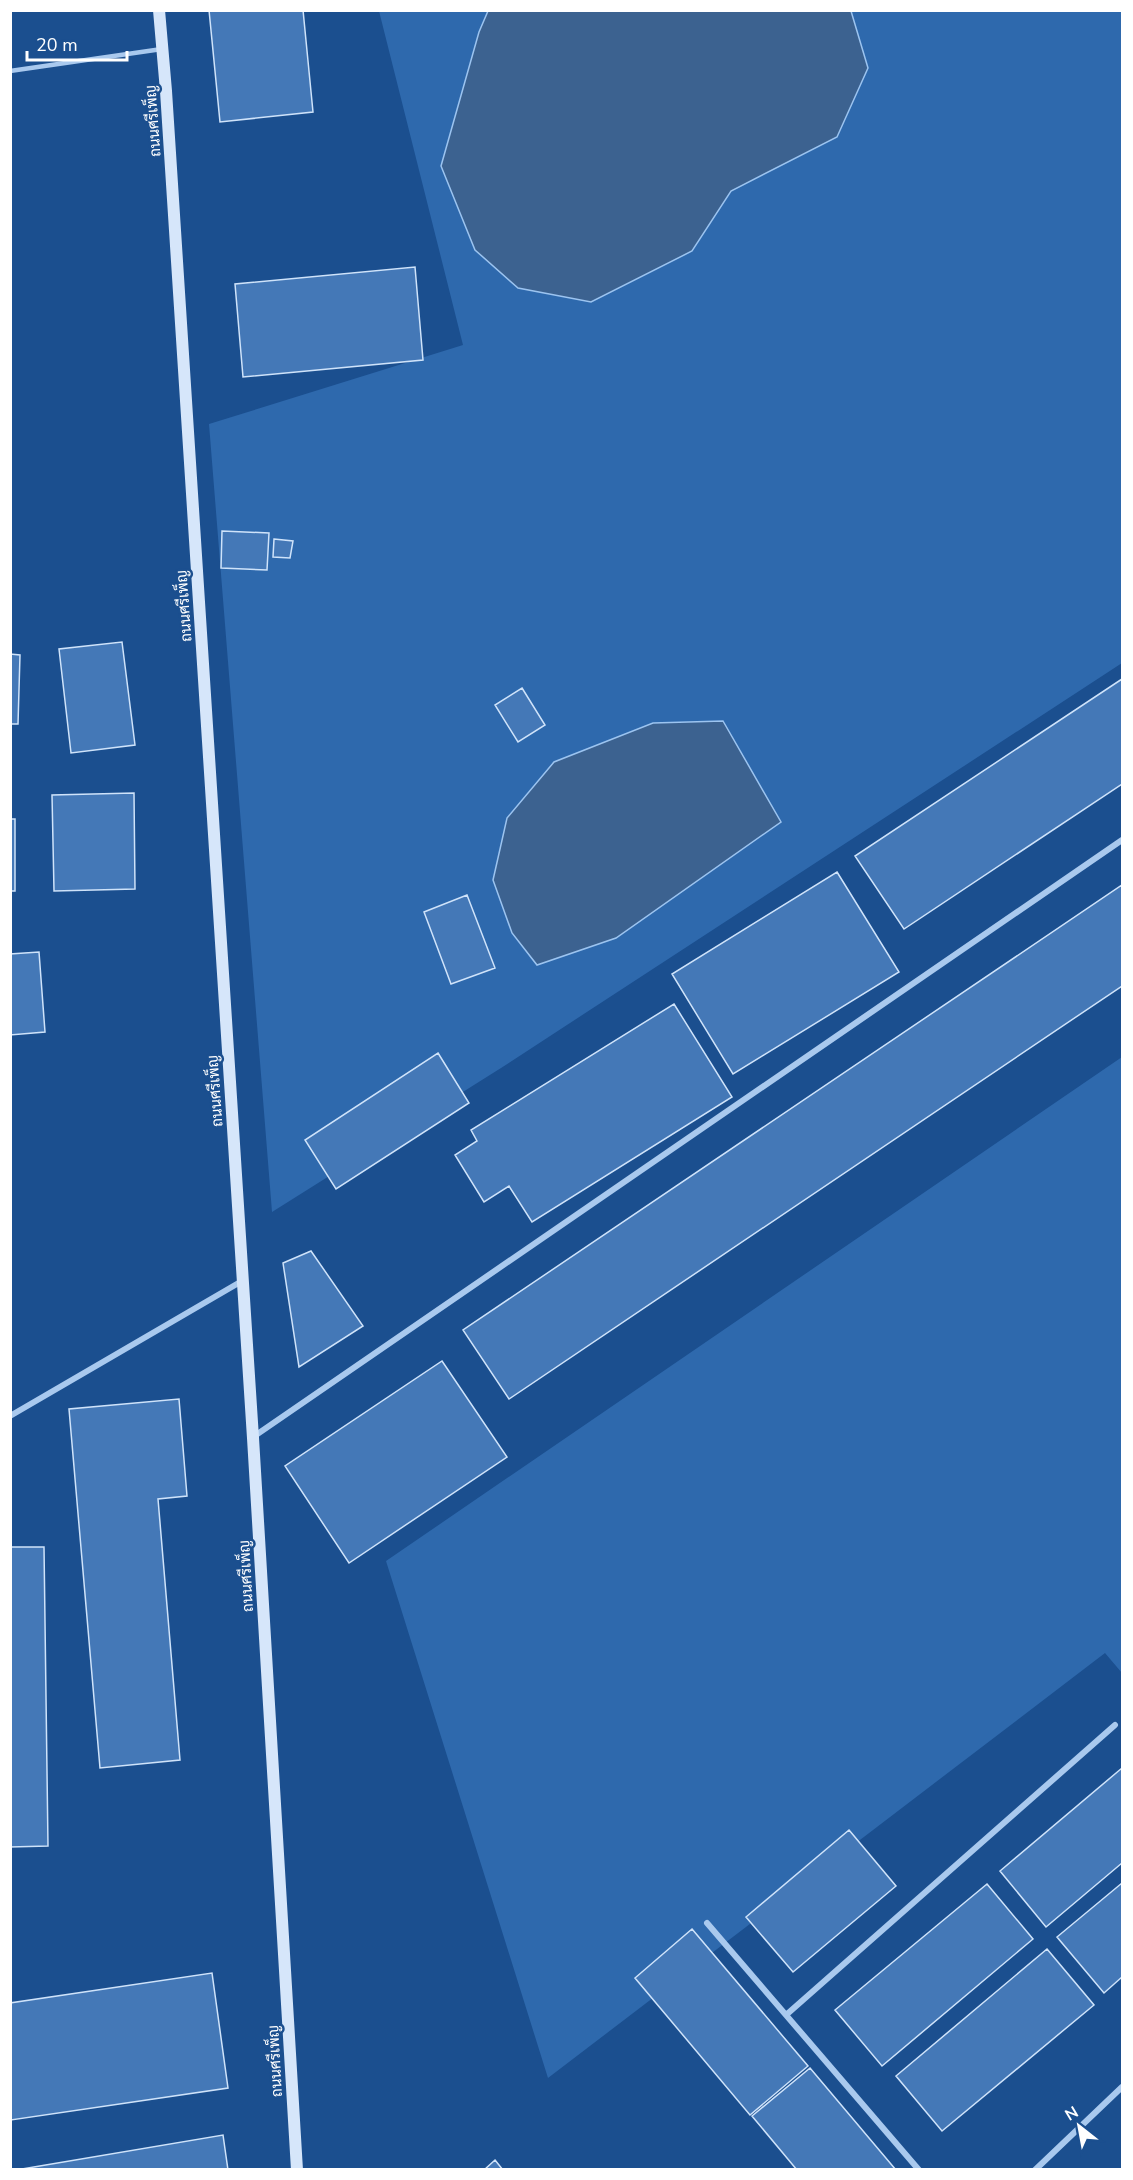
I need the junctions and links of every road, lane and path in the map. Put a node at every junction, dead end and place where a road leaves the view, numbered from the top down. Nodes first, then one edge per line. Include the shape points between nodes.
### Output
1 (159, 10) edge
2 (162, 49) junction
3 (10, 72) edge
4 (1122, 840) edge
5 (242, 1281) junction
6 (10, 1416) edge
7 (253, 1438) junction
8 (1114, 1725) dead end
9 (707, 1923) dead end
10 (786, 2015) junction
11 (1122, 2087) edge
12 (297, 2169) edge
13 (919, 2169) edge
14 (1035, 2169) edge

1 - 2 main road, ถนนศรีเพ็ญ
2 - 3 lane
2 - 5 main road, ถนนศรีเพ็ญ
4 - 7 street
5 - 6 street
5 - 7 main road, ถนนศรีเพ็ญ
7 - 12 main road, ถนนศรีเพ็ญ
8 - 10 street
9 - 10 street
10 - 13 street
11 - 14 street

